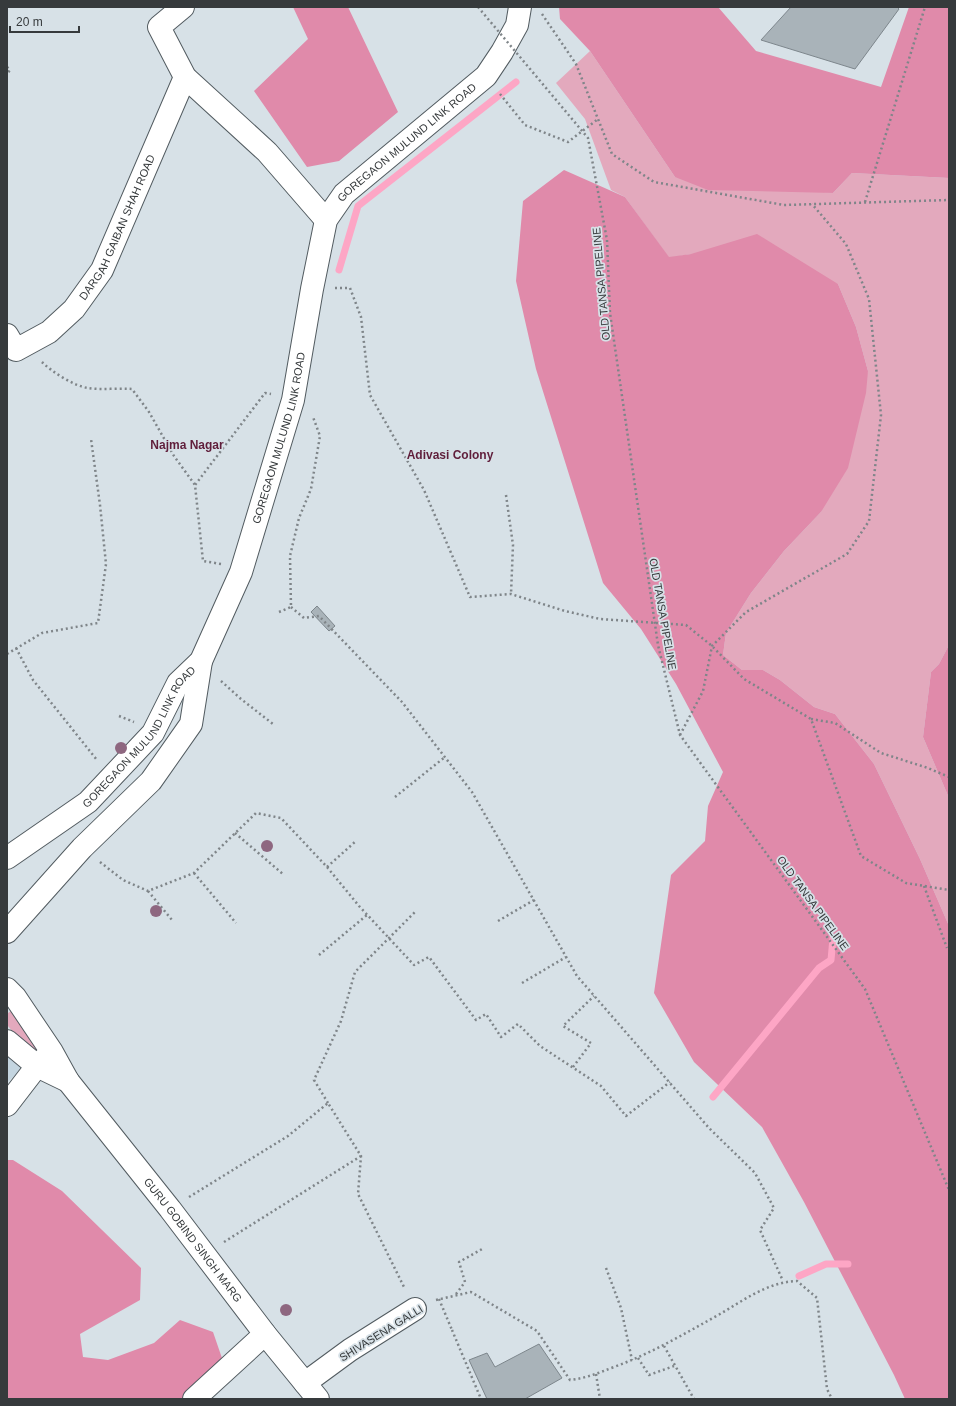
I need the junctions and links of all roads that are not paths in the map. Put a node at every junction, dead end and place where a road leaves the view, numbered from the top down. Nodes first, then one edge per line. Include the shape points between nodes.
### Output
1 (520, 7) edge
2 (181, 8) edge
3 (185, 77) junction
4 (326, 220) junction
5 (11, 342) edge
6 (201, 661) junction
7 (7, 858) edge
8 (7, 932) edge
9 (7, 989) edge
10 (7, 1041) edge
11 (45, 1059) junction
12 (7, 1105) edge
13 (415, 1309) road end
14 (265, 1334) junction
15 (311, 1391) edge
16 (194, 1399) edge

1 - 4 street, GOREGAON MULUND LINK ROAD via 517,25 486,76 344,194
2 - 3 street via 159,27
3 - 4 street via 267,152
3 - 5 street, DARGAH GAIBAN SHAH ROAD via 102,270 74,309 49,332
4 - 6 street, GOREGAON MULUND LINK ROAD via 293,400 242,569
6 - 7 street, GOREGAON MULUND LINK ROAD via 178,683 153,733 88,802
6 - 8 street via 191,724 151,781 82,848
9 - 11 street, GURU GOBIND SINGH MARG via 15,996
10 - 11 street, GURU GOBIND SINGH MARG
11 - 12 street
11 - 14 street, GURU GOBIND SINGH MARG via 68,1081
13 - 15 street, SHIVASENA GALLI via 350,1350
14 - 15 street, GURU GOBIND SINGH MARG
14 - 16 street

